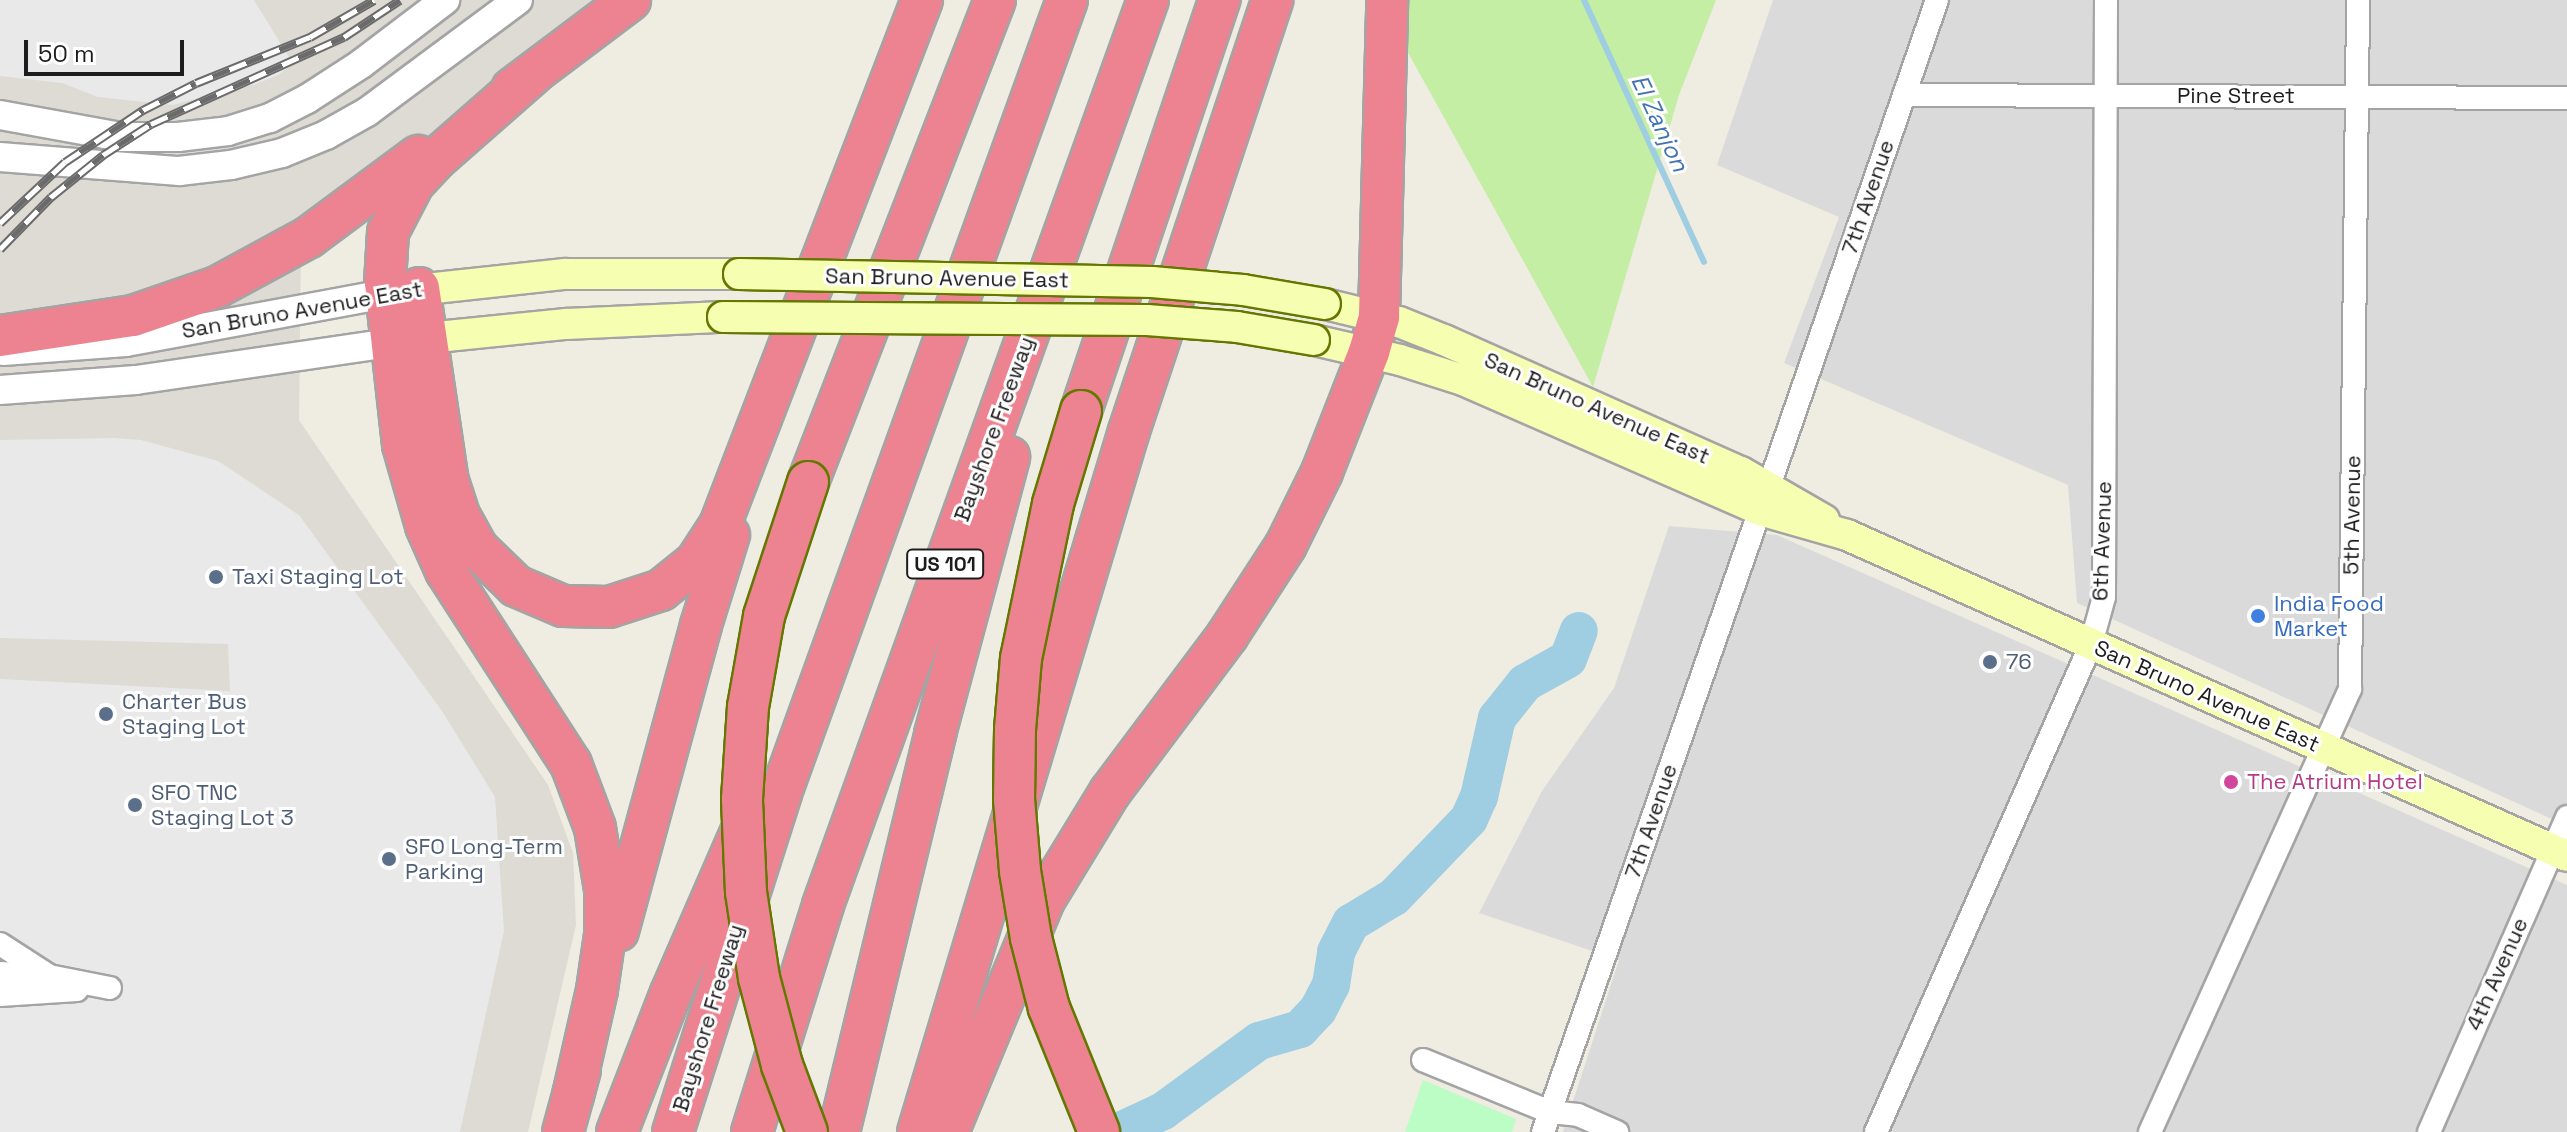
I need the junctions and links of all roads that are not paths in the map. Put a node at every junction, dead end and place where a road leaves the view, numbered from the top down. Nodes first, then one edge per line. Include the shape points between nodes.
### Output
1 (445, 0) edge
2 (518, 0) edge
3 (630, 0) edge
4 (922, 0) edge
5 (983, 0) edge
6 (995, 0) edge
7 (1067, 0) edge
8 (1148, 0) edge
9 (1219, 0) edge
10 (1272, 0) edge
11 (1387, 0) edge
12 (1937, 0) edge
13 (2106, 0) edge
14 (2358, 0) edge
15 (534, 73) junction
16 (1904, 95) junction
17 (2106, 96) junction
18 (2357, 97) junction
19 (2567, 98) edge
20 (0, 115) edge
21 (0, 157) edge
22 (1087, 171) junction
23 (925, 177) junction
24 (402, 291) junction
25 (1374, 334) junction
26 (0, 336) edge
27 (409, 341) junction
28 (790, 345) junction
29 (0, 351) edge
30 (0, 390) edge
31 (1764, 498) junction
32 (844, 618) junction
33 (2091, 644) junction
34 (2323, 748) junction
35 (2567, 817) edge
36 (2560, 852) edge
37 (0, 944) edge
38 (0, 973) edge
39 (49, 976) junction
40 (0, 995) edge
41 (1423, 1060) dead end
42 (568, 1114) edge
43 (842, 1120) edge
44 (1546, 1122) edge
45 (617, 1132) edge
46 (673, 1132) edge
47 (752, 1132) edge
48 (807, 1132) edge
49 (918, 1132) edge
50 (948, 1132) edge
51 (1099, 1132) edge
52 (1617, 1132) edge
53 (1876, 1132) edge
54 (2150, 1132) edge
55 (2429, 1132) edge

1 - 20 street via 307,99 228,131 121,137
2 - 21 street via 367,112 282,153 179,171
3 - 15 highway
4 - 28 highway
5 - 23 highway
6 - 23 highway
7 - 32 highway, Bayshore Freeway
8 - 22 highway, Bayshore Freeway / US 101
9 - 51 highway, bridge via 1053,504 1026,632 1015,730 1014,799 1031,938 1049,1008
10 - 49 highway via 1125,446
11 - 25 highway
12 - 16 street, 7th Avenue
13 - 17 street, 6th Avenue
14 - 18 street, 5th Avenue
15 - 24 highway via 436,159 407,193 388,232
15 - 26 highway via 327,225 236,278 133,316
16 - 17 street, Pine Street
16 - 31 street, 7th Avenue
17 - 18 street, Pine Street
17 - 33 street, 6th Avenue via 2104,597
18 - 19 street, Pine Street
18 - 34 street, 5th Avenue via 2350,689
22 - 43 highway via 935,734
22 - 47 highway, Bayshore Freeway / US 101 via 823,905
23 - 48 highway, bridge via 808,482 764,616 748,707 742,799 746,892 759,978
24 - 25 main road, San Bruno Avenue East, bridge via 582,273 1152,282 1325,304
24 - 27 highway
24 - 29 street, San Bruno Avenue East via 126,342
25 - 27 main road, San Bruno Avenue East, bridge via 1314,340 1147,320 723,317 557,325
25 - 31 main road, San Bruno Avenue East via 1444,340
25 - 50 highway via 1322,472 1286,545 1227,636 1110,792 1044,900
27 - 28 highway via 448,481 473,541 502,576 531,595 594,609 661,590 703,554 724,515
27 - 30 street, San Bruno Avenue East via 136,380
27 - 42 highway via 409,472 434,545 550,728 585,796 595,828 605,890 605,935
28 - 42 highway via 701,625
31 - 33 main road, San Bruno Avenue East
31 - 44 street, 7th Avenue
32 - 45 highway via 728,857
32 - 46 highway, Bayshore Freeway via 760,854
33 - 34 main road, San Bruno Avenue East
33 - 53 street, 6th Avenue
34 - 36 main road, San Bruno Avenue East
34 - 54 street, 5th Avenue
35 - 36 street, 4th Avenue
36 - 55 street, 4th Avenue
37 - 39 street
38 - 39 street
39 - 40 street via 110,988
41 - 44 street
44 - 52 street via 1578,1115

